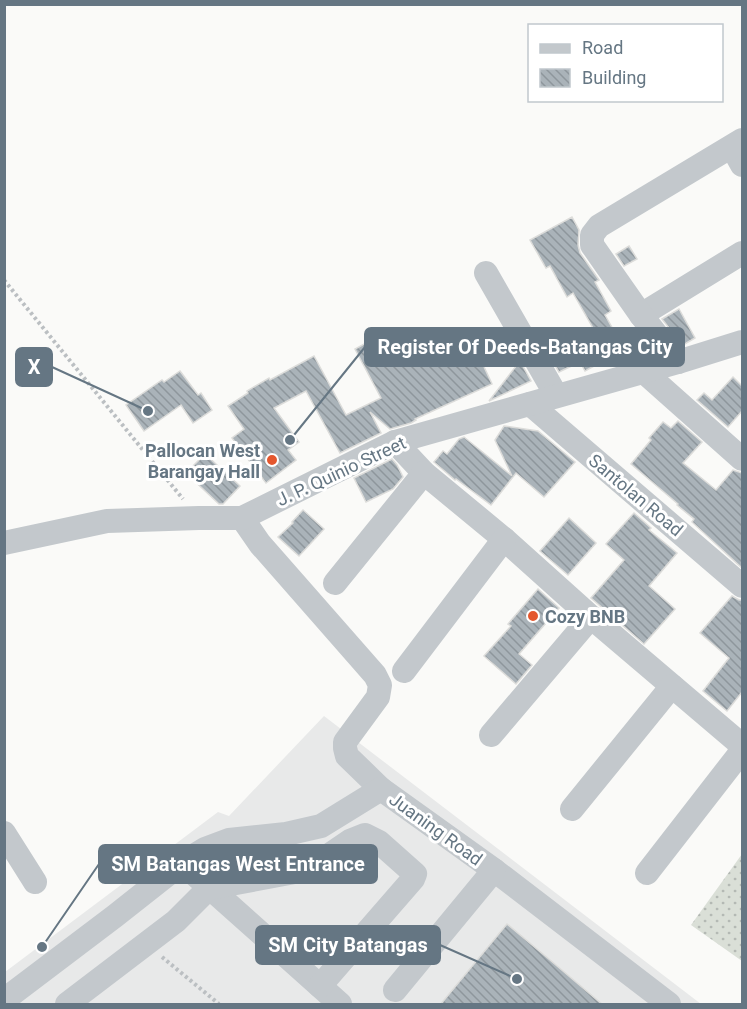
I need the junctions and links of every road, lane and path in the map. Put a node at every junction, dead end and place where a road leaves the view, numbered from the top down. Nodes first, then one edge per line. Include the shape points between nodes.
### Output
1 (739, 151) edge
2 (742, 253) edge
3 (486, 273) dead end
4 (4, 280) edge
5 (641, 315) junction
6 (742, 342) edge
7 (678, 362) junction
8 (643, 371) junction
9 (556, 395) junction
10 (530, 404) junction
11 (395, 442) junction
12 (742, 459) edge
13 (424, 473) junction
14 (199, 518) junction
15 (242, 518) junction
16 (504, 539) junction
17 (4, 543) edge
18 (335, 583) dead end
19 (742, 586) edge
20 (591, 617) junction
21 (404, 671) dead end
22 (672, 686) junction
23 (491, 735) dead end
24 (381, 789) junction
25 (572, 809) dead end
26 (4, 833) edge
27 (182, 863) junction
28 (494, 870) junction
29 (647, 873) dead end
30 (35, 882) dead end
31 (209, 888) junction
32 (146, 945) junction
33 (320, 986) junction
34 (395, 990) dead end
35 (4, 1000) edge
36 (67, 1005) edge
37 (219, 1005) edge
38 (340, 1005) edge
39 (669, 1005) edge

1 - 5 street via 599,226 592,236 592,244
2 - 5 street
3 - 9 street
4 - 14 path
5 - 7 street
6 - 7 street, J. P. Quinio Street
7 - 8 street, J. P. Quinio Street
8 - 9 street, J. P. Quinio Street
8 - 12 street
9 - 10 street, J. P. Quinio Street
10 - 11 street, J. P. Quinio Street
10 - 19 street, Santolan Road
11 - 13 street
11 - 15 street, J. P. Quinio Street
13 - 16 street
13 - 18 street
14 - 15 street, J. P. Quinio Street
14 - 17 street, J. P. Quinio Street via 107,521
15 - 24 street via 260,544 375,675 380,685 378,697 345,742 345,748 347,756
16 - 20 street
16 - 21 street
20 - 22 street
20 - 23 street
22 - 25 street
22 - 29 street via 738,742 741,752
24 - 27 street, Juaning Road via 321,826 229,840
24 - 28 street, Juaning Road
26 - 30 street
27 - 31 street
27 - 35 street, Juaning Road
28 - 34 street
28 - 39 street, Juaning Road
31 - 32 street
31 - 33 street
31 - 33 street via 300,871 365,835 412,870 413,879
32 - 36 street
32 - 37 path
33 - 38 street

